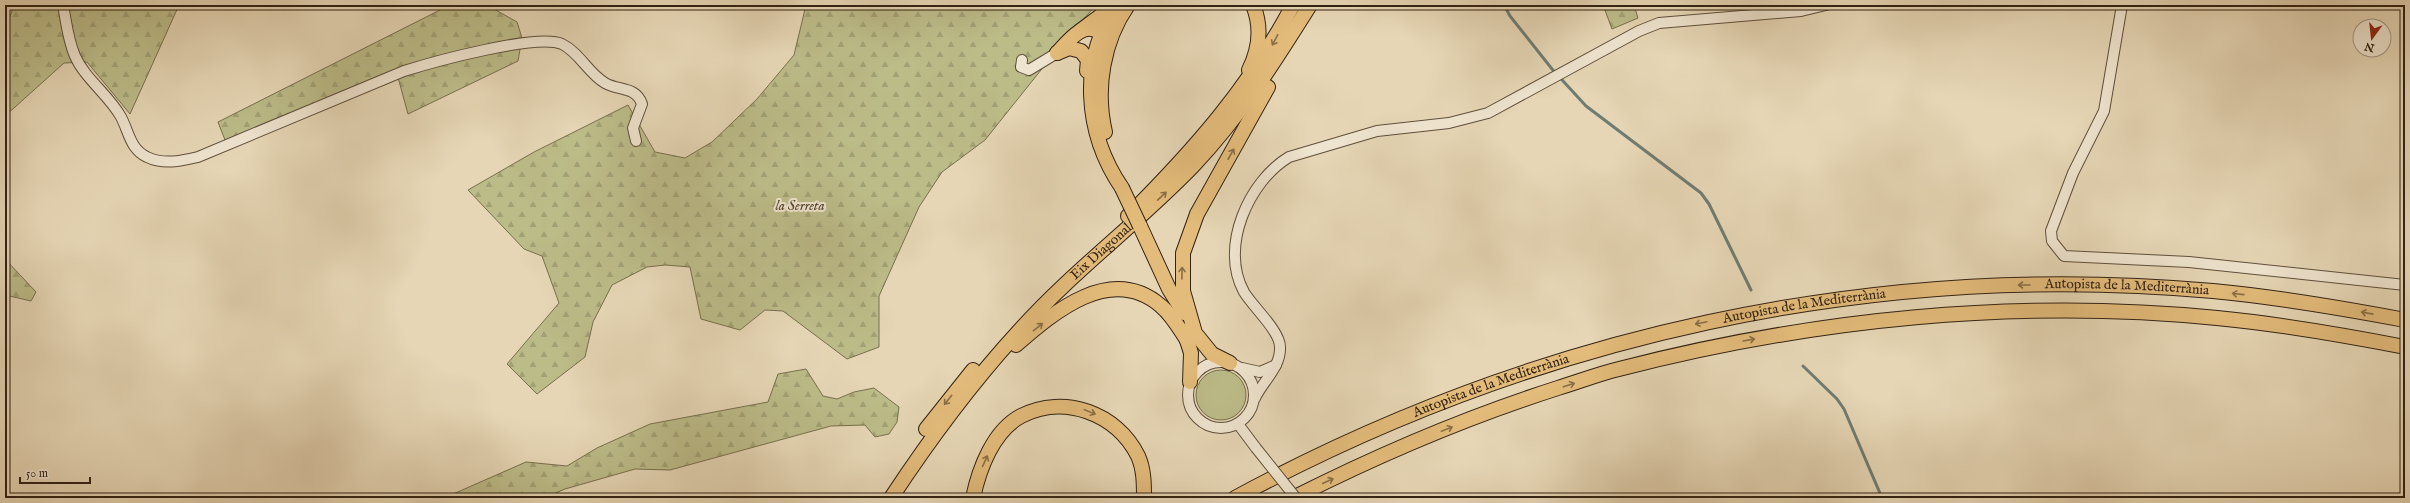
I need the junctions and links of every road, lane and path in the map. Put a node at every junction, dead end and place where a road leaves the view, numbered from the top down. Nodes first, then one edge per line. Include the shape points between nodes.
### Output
1 (63, 5) edge
2 (1116, 5) edge
3 (1128, 5) edge
4 (1252, 5) edge
5 (1293, 5) edge
6 (1310, 5) edge
7 (1314, 5) edge
8 (1826, 5) edge
9 (2122, 5) edge
10 (1080, 31) junction
11 (1101, 36) junction
12 (1057, 54) junction
13 (1022, 60) dead end
14 (1096, 110) junction
15 (1214, 124) junction
16 (636, 141) dead end
17 (2405, 285) edge
18 (2405, 320) edge
19 (1191, 337) junction
20 (2405, 347) edge
21 (1277, 364) junction
22 (1235, 366) junction
23 (977, 380) junction
24 (1190, 382) junction
25 (1255, 398) junction
26 (1238, 424) junction
27 (882, 498) edge
28 (891, 498) edge
29 (973, 498) edge
30 (1144, 498) edge
31 (1235, 498) edge
32 (1294, 498) edge

1 - 16 street via 75,57 121,117 129,140 137,150 147,157 161,161 198,157 425,64 540,41 564,45 605,83 629,89 638,96 642,104 633,128
2 - 10 highway
2 - 11 highway
3 - 14 highway via 1109,44
4 - 15 highway via 1259,29 1255,55 1249,70
5 -> 15 highway, Eix Diagonal via 1260,63
23 -> 6 highway, Eix Diagonal via 1042,307 1166,193 1222,134 1264,80
19 -> 7 highway via 1181,278 1186,241 1204,202
8 - 21 street via 1801,11 1659,22 1594,54 1488,113 1468,120 1377,131 1289,157 1270,170 1256,189 1245,213 1234,252 1243,290 1279,341 1280,355
9 - 17 street via 2104,111 2073,173 2051,232 2052,241 2064,256 2189,262
10 - 11 highway via 1092,28
10 - 12 highway
11 - 14 highway via 1103,43 1096,81
12 - 13 street via 1029,70 1021,67
12 - 14 highway via 1073,48 1087,56 1086,84
14 - 19 highway, bridge via 1102,150
15 -> 27 highway, Eix Diagonal via 1179,165 978,364 928,426
18 -> 31 highway, Autopista de la Mediterrània via 2261,296 2116,286 2020,284 1828,300 1686,326 1547,364 1412,413 1325,452
19 - 22 highway via 1212,354
23 -> 19 highway via 1056,313 1078,299 1106,290 1130,291 1152,300
19 - 24 highway
32 -> 20 highway, Autopista de la Mediterrània via 1396,449 1464,422 1603,374 1739,342 1834,326 1977,313 2121,312 2263,323
21 - 22 street via 1260,372 1249,372
21 - 25 street
22 - 24 street via 1212,363 1201,368
22 - 25 street via 1252,381
23 - 28 highway, Eix Diagonal via 929,440
24 - 26 street via 1190,406 1200,421 1216,428
25 - 26 street via 1248,416
26 - 32 street, bridge
29 -> 30 highway via 988,453 1007,428 1020,417 1049,407 1085,410 1111,423 1131,444 1142,470

